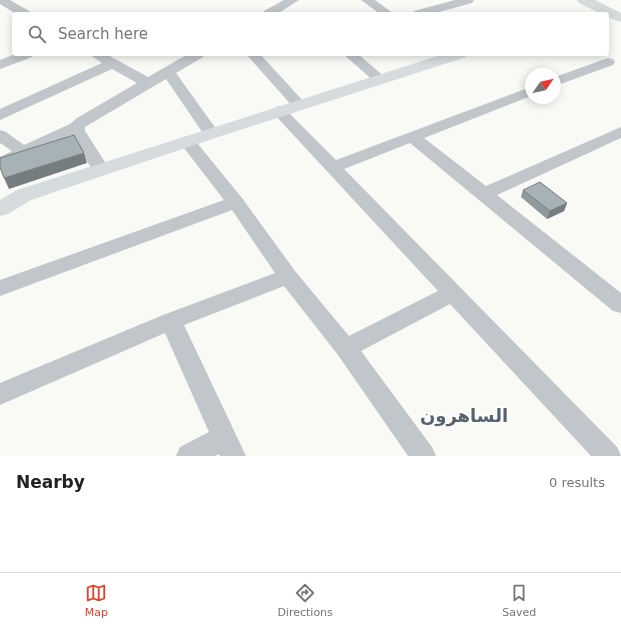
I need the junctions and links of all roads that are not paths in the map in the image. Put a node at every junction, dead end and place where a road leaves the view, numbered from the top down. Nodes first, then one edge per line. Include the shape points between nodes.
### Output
1 (367, 0) edge
2 (468, 0) edge
3 (584, 0) edge
4 (7, 1) edge
5 (292, 4) edge
6 (621, 4) edge
7 (603, 9) junction
8 (22, 12) edge
9 (273, 12) edge
10 (385, 12) edge
11 (425, 12) edge
12 (594, 12) edge
13 (621, 18) edge
14 (22, 56) edge
15 (100, 56) edge
16 (194, 56) edge
17 (255, 56) edge
18 (352, 56) edge
19 (451, 56) edge
20 (598, 56) edge
21 (608, 62) junction
22 (113, 63) junction
23 (0, 65) edge
24 (621, 69) edge
25 (168, 71) junction
26 (380, 79) junction
27 (561, 80) edge
28 (147, 83) junction
29 (525, 94) edge
30 (299, 105) junction
31 (280, 111) junction
32 (0, 115) edge
33 (77, 127) junction
34 (621, 132) edge
35 (212, 133) junction
36 (0, 135) edge
37 (413, 137) junction
38 (187, 141) junction
39 (23, 152) junction
40 (0, 164) edge
41 (333, 168) junction
42 (101, 170) junction
43 (484, 194) junction
44 (236, 202) junction
45 (0, 209) edge
46 (288, 276) junction
47 (0, 288) edge
48 (453, 293) junction
49 (621, 305) edge
50 (171, 321) junction
51 (346, 348) junction
52 (0, 394) edge
53 (229, 447) edge
54 (189, 456) edge
55 (423, 456) edge
56 (608, 456) edge

1 - 10 street
2 - 11 street
3 - 7 street
4 - 8 street
5 - 9 street
6 - 7 street
7 - 12 street
7 - 13 street
14 - 23 street
15 - 22 street
16 - 25 street
17 - 30 street
18 - 26 street
19 - 26 street
20 - 21 street
21 - 24 street
21 - 27 street
22 - 28 street
22 - 32 street
25 - 28 street
25 - 35 street
26 - 30 street
28 - 33 street via 83,120
29 - 37 street
30 - 31 street
31 - 35 street
31 - 41 street
33 - 39 street
33 - 42 street
34 - 43 street
35 - 38 street
36 - 39 street
37 - 41 street
37 - 43 street
38 - 42 street
38 - 44 street
39 - 40 street
41 - 48 street
42 - 45 street via 24,195
43 - 49 street
44 - 46 street
44 - 47 street
46 - 50 street
46 - 51 street
48 - 51 street
48 - 56 street
50 - 52 street
50 - 53 street
51 - 55 street
53 - 54 street

